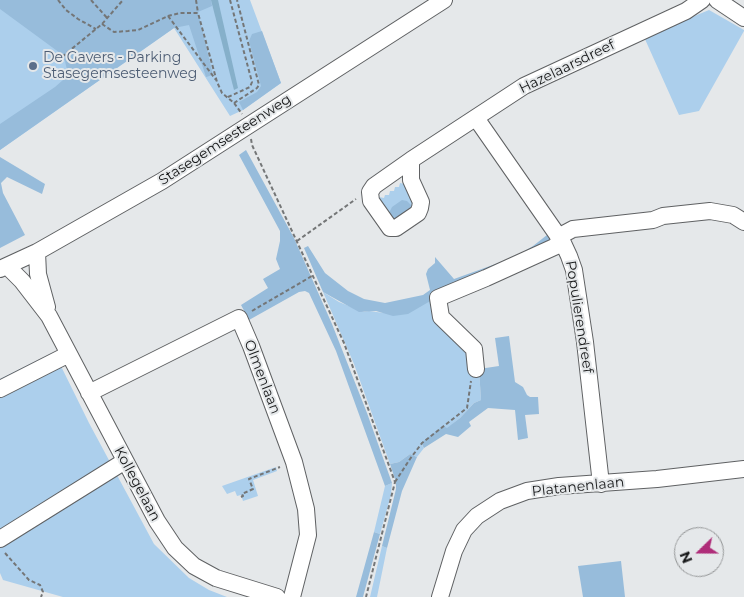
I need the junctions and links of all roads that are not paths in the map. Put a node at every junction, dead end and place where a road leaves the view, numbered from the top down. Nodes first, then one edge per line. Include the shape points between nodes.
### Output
1 (444, 0) edge
2 (702, 0) edge
3 (717, 0) edge
4 (744, 18) edge
5 (476, 118) junction
6 (412, 160) junction
7 (744, 222) edge
8 (560, 240) junction
9 (37, 252) junction
10 (4, 267) edge
11 (49, 316) junction
12 (69, 354) junction
13 (476, 369) road end
14 (0, 389) edge
15 (89, 393) junction
16 (125, 461) junction
17 (744, 469) edge
18 (601, 484) junction
19 (2, 546) edge
20 (277, 597) edge
21 (292, 597) edge
22 (440, 597) edge

1 - 9 street, Stasegemsesteenweg via 162,181
2 - 5 street, Hazelaarsdreef via 686,11 539,78
3 - 4 street
5 - 6 street, Hazelaarsdreef
5 - 8 street, Populierendreef
6 - 6 street, Hazelaarsdreef via 370,192 371,201 390,228 396,228 418,213 420,208 421,202 411,180
7 - 8 street via 733,215 710,211 572,229
8 - 13 street via 486,278 438,298 440,318 474,349
8 - 18 street, Populierendreef via 574,270
9 - 10 street, Stasegemsesteenweg
9 - 11 street, Kollegelaan via 38,274
10 - 11 street, Kollegelaan via 22,281
11 - 12 street, Kollegelaan
12 - 14 street
12 - 15 street, Kollegelaan
15 - 16 street, Kollegelaan
15 - 21 street, Olmenlaan via 239,318 294,462 306,508 308,534
16 - 19 street
16 - 20 street, Kollegelaan via 157,521 175,548 194,566 216,578
17 - 18 street, Platanenlaan
18 - 22 street, Platanenlaan via 527,491 500,501 477,516 464,530 454,551

